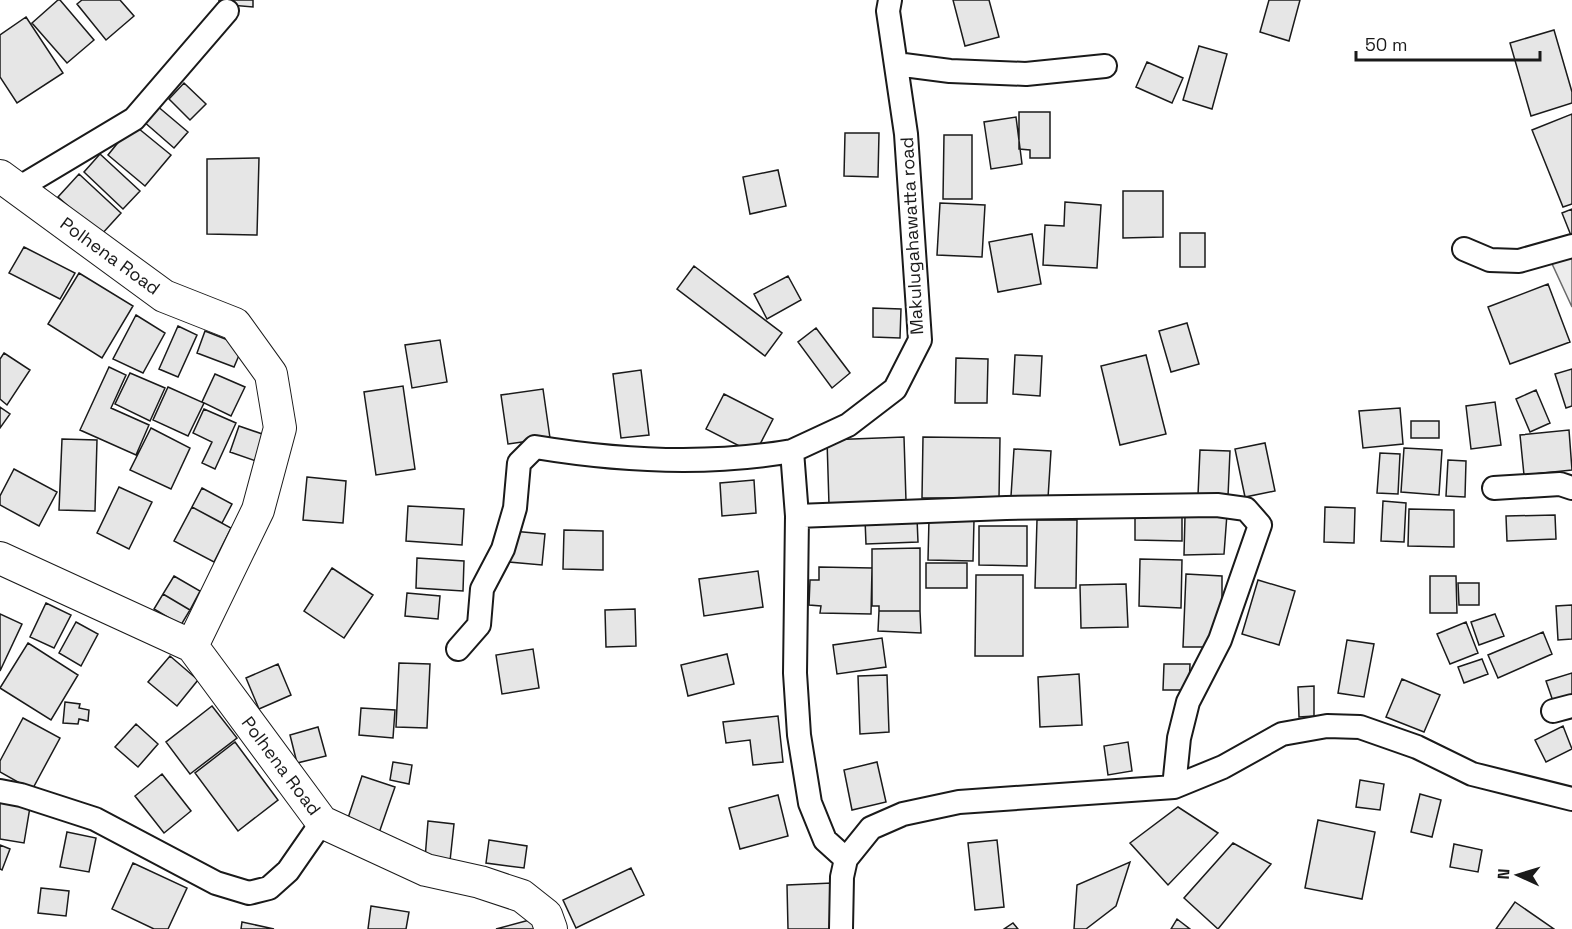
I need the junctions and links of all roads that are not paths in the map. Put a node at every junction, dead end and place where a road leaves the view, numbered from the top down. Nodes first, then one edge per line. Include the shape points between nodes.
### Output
1 (890, 0) edge
2 (227, 11) dead end
3 (896, 64) junction
4 (1105, 66) dead end
5 (8, 182) edge
6 (1572, 246) edge
7 (1464, 249) dead end
8 (792, 451) junction
9 (1494, 488) dead end
10 (1572, 488) edge
11 (797, 516) junction
12 (0, 558) edge
13 (192, 646) junction
14 (458, 649) dead end
15 (1174, 787) junction
16 (0, 791) edge
17 (1572, 799) edge
18 (322, 822) junction
19 (846, 859) junction
20 (551, 929) edge
21 (841, 929) edge

1 - 3 street, Makulugahawatta road via 888,11
2 - 5 street via 134,119
3 - 4 street via 1026,74
3 - 8 street, Makulugahawatta road via 906,134 920,340 895,390 848,425
5 - 13 street, Polhena Road via 164,296 235,324 271,374 280,428 258,510
6 - 7 street via 1519,261 1490,260
8 - 11 street
8 - 14 street, Makulugahawatta road via 734,459 636,459 535,447 519,463 515,508 503,549 482,589 479,625
9 - 10 street via 1560,484
11 - 15 street via 1006,508 1217,505 1246,509 1260,525 1220,640 1188,702 1179,738
11 - 19 street via 795,673 799,735 810,803 825,840
12 - 13 street, Polhena Road
13 - 18 street, Polhena Road
15 - 17 street via 1223,767 1282,734 1327,726 1360,727 1417,747 1472,774
15 - 19 street via 959,802 903,814 871,828
16 - 18 street via 95,819 216,883 249,892 269,888 288,872
18 - 20 street, Polhena Road via 426,870 522,896 546,915
19 - 21 street

